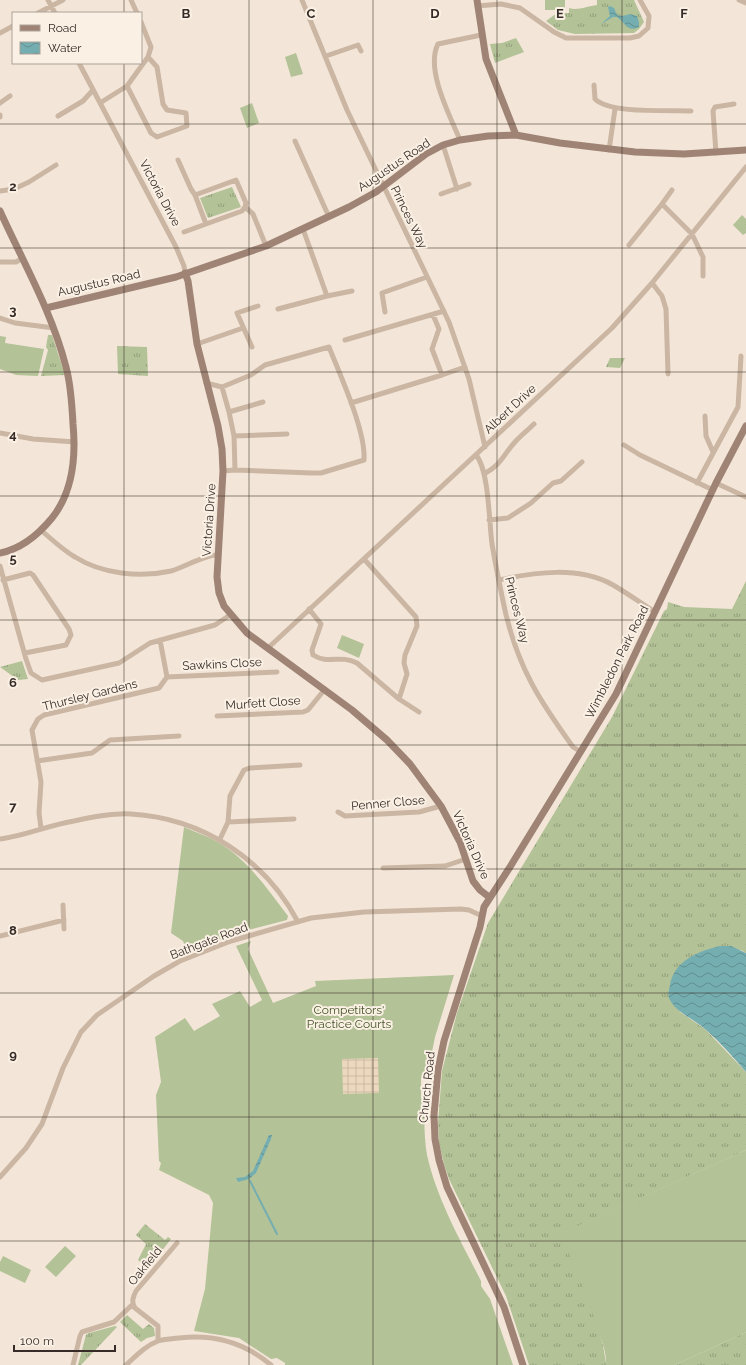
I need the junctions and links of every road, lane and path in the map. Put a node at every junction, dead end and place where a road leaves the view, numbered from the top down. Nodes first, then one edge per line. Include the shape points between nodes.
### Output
1 (48, 0) edge
2 (63, 0) edge
3 (131, 0) edge
4 (302, 0) edge
5 (640, 0) edge
6 (739, 0) edge
7 (477, 3) edge
8 (746, 3) edge
9 (51, 6) junction
10 (40, 12) edge
11 (54, 12) edge
12 (137, 12) edge
13 (142, 24) edge
14 (12, 27) edge
15 (0, 33) edge
16 (481, 35) junction
17 (361, 51) dead end
18 (326, 56) junction
19 (148, 57) junction
20 (80, 64) edge
21 (594, 85) dead end
22 (127, 86) junction
23 (93, 90) junction
24 (10, 96) dead end
25 (0, 103) edge
26 (100, 103) junction
27 (734, 104) dead end
28 (615, 109) junction
29 (691, 111) dead end
30 (58, 116) dead end
31 (516, 135) junction
32 (460, 140) junction
33 (295, 141) dead end
34 (443, 145) junction
35 (609, 150) junction
36 (746, 150) edge
37 (716, 153) junction
38 (178, 160) dead end
39 (56, 165) dead end
40 (746, 167) edge
41 (469, 184) dead end
42 (383, 187) junction
43 (457, 189) junction
44 (672, 190) dead end
45 (0, 191) edge
46 (441, 194) dead end
47 (195, 195) junction
48 (662, 204) junction
49 (245, 207) junction
50 (1, 214) edge
51 (329, 217) junction
52 (206, 224) junction
53 (303, 229) junction
54 (184, 232) dead end
55 (692, 234) junction
56 (629, 245) dead end
57 (266, 246) junction
58 (23, 258) junction
59 (0, 262) edge
60 (185, 273) junction
61 (702, 276) dead end
62 (427, 277) junction
63 (652, 284) junction
64 (352, 291) dead end
65 (327, 296) junction
66 (258, 306) dead end
67 (46, 308) junction
68 (278, 309) dead end
69 (444, 311) junction
70 (386, 312) dead end
71 (433, 315) junction
72 (0, 318) edge
73 (54, 328) junction
74 (243, 328) junction
75 (345, 340) dead end
76 (197, 344) junction
77 (252, 347) dead end
78 (741, 356) dead end
79 (465, 367) junction
80 (668, 374) dead end
81 (442, 375) junction
82 (206, 383) junction
83 (222, 387) junction
84 (263, 402) dead end
85 (351, 403) junction
86 (229, 412) junction
87 (705, 416) dead end
88 (534, 424) dead end
89 (746, 426) edge
90 (0, 433) edge
91 (287, 434) dead end
92 (234, 436) junction
93 (75, 442) junction
94 (624, 445) dead end
95 (485, 447) junction
96 (713, 452) junction
97 (476, 455) junction
98 (582, 462) dead end
99 (235, 470) junction
100 (223, 471) junction
101 (484, 474) junction
102 (698, 483) junction
103 (714, 486) junction
104 (746, 497) edge
105 (489, 520) junction
106 (41, 530) junction
107 (0, 553) edge
108 (217, 555) junction
109 (364, 559) junction
110 (0, 567) edge
111 (3, 580) junction
112 (499, 580) junction
113 (309, 609) junction
114 (655, 612) junction
115 (230, 615) junction
116 (160, 640) junction
117 (268, 648) junction
118 (25, 653) junction
119 (277, 672) dead end
120 (167, 677) junction
121 (326, 688) junction
122 (399, 699) junction
123 (419, 712) dead end
124 (217, 716) dead end
125 (179, 736) dead end
126 (581, 752) junction
127 (37, 761) junction
128 (300, 765) dead end
129 (441, 806) junction
130 (338, 812) dead end
131 (294, 819) dead end
132 (228, 822) junction
133 (41, 828) junction
134 (0, 839) edge
135 (220, 839) junction
136 (466, 859) junction
137 (384, 868) dead end
138 (489, 897) junction
139 (63, 905) dead end
140 (482, 916) junction
141 (64, 920) junction
142 (298, 922) junction
143 (64, 929) dead end
144 (0, 936) edge
145 (0, 1177) edge
146 (177, 1243) dead end
147 (133, 1304) junction
148 (158, 1341) junction
149 (269, 1364) edge
150 (74, 1365) edge
151 (126, 1365) edge
152 (524, 1365) edge

1 - 9 street
2 - 9 street
3 - 12 street
4 - 18 street, Princes Way
5 - 7 street via 649,16 648,28 639,36 618,38 566,38 520,8
6 - 8 street
7 - 16 street
9 - 10 street
9 - 11 street
13 - 19 street via 151,47
14 - 15 street
16 - 31 street via 486,59
16 - 32 street via 438,44 435,49 438,84
17 - 18 street via 358,45
18 - 42 street, Princes Way via 342,98
19 - 22 street
19 - 22 street via 157,67 163,104 167,110 186,113 187,126 157,137 151,133
20 - 23 street, Victoria Drive
21 - 28 street via 595,99 600,105
22 - 26 street
23 - 26 street, Victoria Drive
23 - 30 street via 83,101
24 - 25 street
26 - 60 street, Victoria Drive via 176,247
27 - 37 street via 715,107 713,111
28 - 29 street
28 - 35 street
31 - 32 street, Augustus Road
31 - 35 street, Augustus Road
32 - 34 street, Augustus Road
33 - 51 street
34 - 42 street, Augustus Road via 410,164
34 - 43 street
35 - 37 street, Augustus Road
36 - 37 street, Augustus Road
38 - 47 street
39 - 45 street via 14,189
40 - 55 street, Albert Drive
41 - 43 street
42 - 51 street, Augustus Road
42 - 62 street, Princes Way
43 - 46 street
44 - 48 street
47 - 49 street via 236,180 246,203
47 - 52 street
48 - 55 street
48 - 56 street
49 - 52 street via 242,211
49 - 57 street via 253,214
50 - 58 street
51 - 53 street, Augustus Road
52 - 54 street
53 - 57 street, Augustus Road
53 - 65 street
55 - 61 street via 703,258
55 - 63 street, Albert Drive
57 - 60 street, Augustus Road
58 - 59 street via 16,262
58 - 67 street
60 - 67 street, Augustus Road
60 - 76 street, Victoria Drive
62 - 69 street, Princes Way
62 - 70 street via 382,293
63 - 80 street via 662,296 666,309
63 - 95 street, Albert Drive via 612,328
64 - 65 street
65 - 68 street
66 - 74 street via 237,313
67 - 73 street
69 - 71 street
69 - 79 street, Princes Way
71 - 75 street
71 - 81 street via 439,329 432,349
72 - 73 street via 15,323
73 - 93 street via 69,377
74 - 76 street
74 - 77 street
76 - 82 street, Victoria Drive
78 - 96 street via 738,407
79 - 81 street
79 - 95 street, Princes Way
81 - 85 street
82 - 83 street
82 - 100 street, Victoria Drive via 220,437
83 - 85 street via 251,375 265,365 329,347
83 - 86 street
84 - 86 street
85 - 99 street via 365,451 364,460 316,473
86 - 92 street
87 - 96 street via 706,436
88 - 101 street via 515,442 506,456
89 - 103 street, Wimbledon Park Road
90 - 93 street via 32,439
91 - 92 street
92 - 99 street
93 - 106 street via 71,479 61,507
94 - 102 street
95 - 97 street, Albert Drive
96 - 102 street
97 - 101 street, Princes Way
97 - 109 street, Albert Drive
98 - 105 street via 531,504 508,518
99 - 100 street
100 - 108 street, Victoria Drive
101 - 105 street, Princes Way
102 - 103 street
103 - 104 street
103 - 114 street, Wimbledon Park Road
105 - 112 street, Princes Way
106 - 107 street via 20,546
106 - 108 street via 76,558 115,572 156,574
108 - 115 street, Victoria Drive via 218,586 224,606
109 - 113 street, Albert Drive
109 - 122 street via 416,617 416,626 405,655 407,674
110 - 111 street
111 - 118 street
111 - 118 street via 30,573 33,575 71,635 66,644
112 - 114 street via 550,572 583,574 613,585
112 - 126 street, Princes Way via 515,646 527,677 563,732
113 - 117 street, Albert Drive
113 - 122 street via 322,624 312,650 313,655 324,660 343,658 356,663
114 - 126 street, Wimbledon Park Road via 616,694
115 - 116 street via 215,625
115 - 117 street, Victoria Drive via 247,633
116 - 118 street via 150,643 119,663 42,680 31,673
116 - 120 street
117 - 121 street, Victoria Drive
119 - 120 street, Sawkins Close
120 - 127 street, Thursley Gardens via 159,688 44,715 38,719 32,730
121 - 124 street, Murfett Close via 308,710 303,712
121 - 129 street, Victoria Drive via 387,740 425,782
122 - 123 street
125 - 127 street via 110,740 92,753
126 - 138 street, Wimbledon Park Road
127 - 133 street, Thursley Gardens via 41,788
128 - 132 street via 244,770 230,796
129 - 130 street, Penner Close via 419,812 345,816
129 - 136 street, Victoria Drive
131 - 132 street
132 - 135 street
133 - 134 street
133 - 135 street via 74,820 130,814 180,823
135 - 142 street via 259,869
136 - 137 street via 445,866
136 - 138 street, Victoria Drive via 473,881
138 - 140 street, Church Road
139 - 141 street
140 - 142 street, Bathgate Road via 466,909 430,909 339,914
140 - 152 street, Church Road via 439,1059 434,1132 439,1160 448,1187 504,1307
141 - 143 street
141 - 144 street
142 - 145 street, Bathgate Road via 231,941 180,961 97,1015 82,1032 63,1068 42,1124 26,1148
146 - 147 street, Oakfield via 136,1291
147 - 148 street, Oakfield via 158,1326
147 - 150 street via 114,1322 86,1330 81,1334
148 - 149 street via 189,1337 225,1340 244,1347
148 - 151 street via 143,1349

